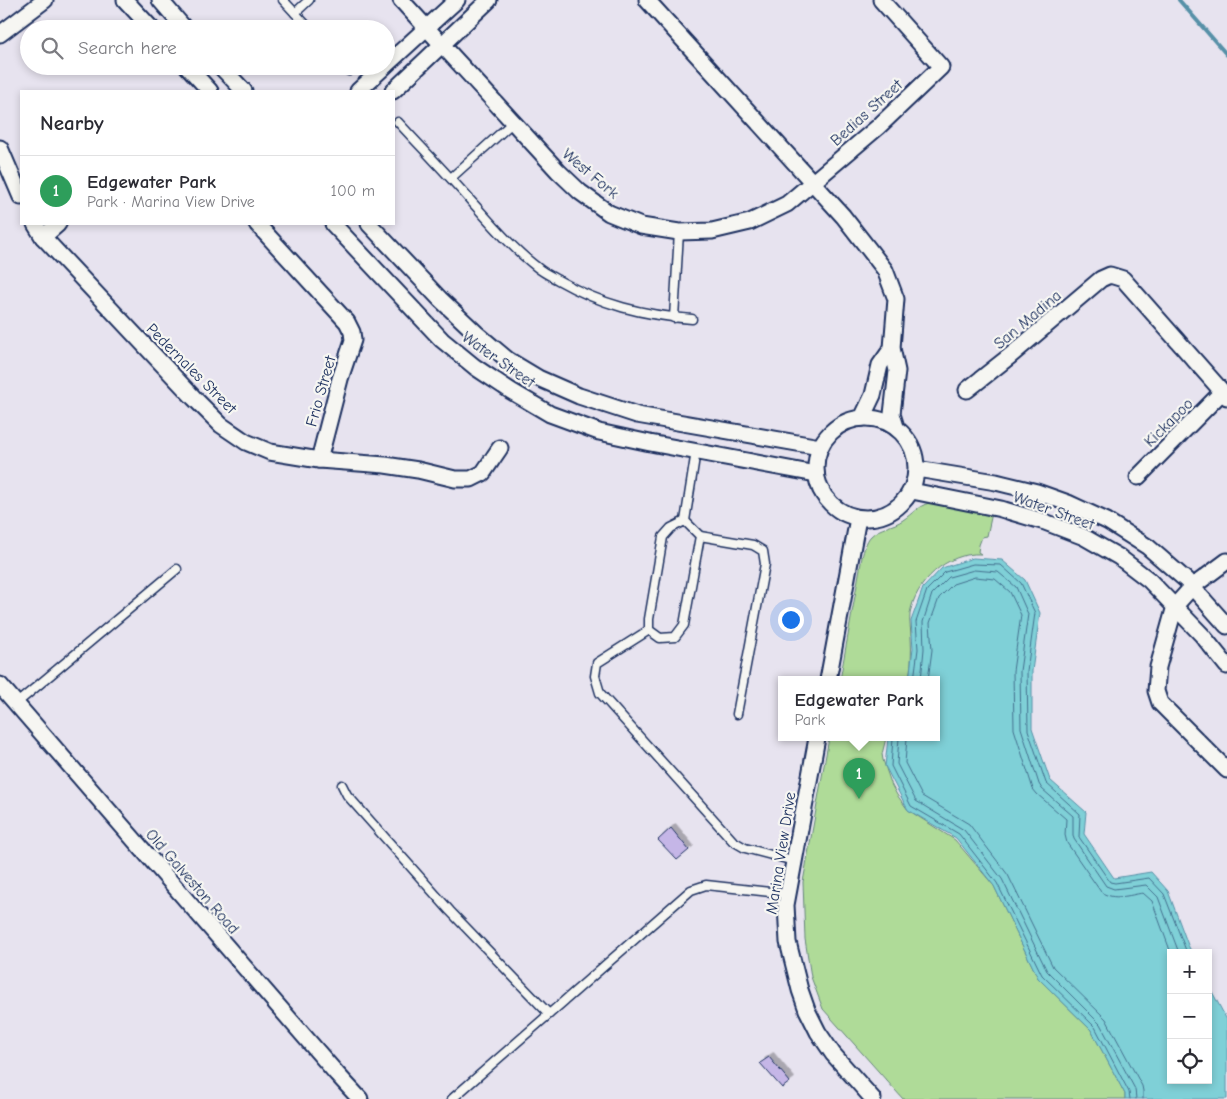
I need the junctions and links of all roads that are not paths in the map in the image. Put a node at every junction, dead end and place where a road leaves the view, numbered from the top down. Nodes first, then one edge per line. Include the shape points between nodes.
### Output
1 (45, 0) edge
2 (125, 0) edge
3 (160, 0) edge
4 (283, 0) edge
5 (309, 0) edge
6 (401, 0) edge
7 (457, 0) edge
8 (489, 0) edge
9 (647, 0) edge
10 (881, 0) edge
11 (295, 13) junction
12 (144, 20) edge
13 (177, 20) edge
14 (302, 20) edge
15 (427, 28) junction
16 (0, 34) edge
17 (442, 44) junction
18 (395, 58) edge
19 (195, 75) edge
20 (229, 75) edge
21 (376, 75) edge
22 (209, 90) edge
23 (243, 90) edge
24 (359, 90) edge
25 (394, 90) edge
26 (398, 122) dead end
27 (513, 122) junction
28 (0, 148) edge
29 (451, 178) junction
30 (813, 182) junction
31 (20, 194) edge
32 (36, 225) edge
33 (57, 225) edge
34 (258, 225) edge
35 (334, 225) edge
36 (370, 225) edge
37 (679, 232) junction
38 (43, 237) junction
39 (674, 318) junction
40 (692, 319) dead end
41 (892, 348) junction
42 (967, 390) dead end
43 (1225, 395) edge
44 (862, 418) junction
45 (693, 425) junction
46 (896, 427) junction
47 (820, 447) junction
48 (500, 448) dead end
49 (693, 450) junction
50 (319, 460) junction
51 (917, 469) junction
52 (816, 474) junction
53 (1138, 477) dead end
54 (912, 491) junction
55 (858, 518) junction
56 (685, 521) junction
57 (700, 536) junction
58 (1227, 561) edge
59 (177, 569) dead end
60 (1192, 587) junction
61 (1175, 606) junction
62 (1227, 626) edge
63 (650, 630) junction
64 (1227, 666) edge
65 (829, 676) edge
66 (0, 684) edge
67 (17, 703) junction
68 (737, 714) dead end
69 (816, 741) edge
70 (1227, 770) edge
71 (342, 785) dead end
72 (794, 861) junction
73 (788, 894) junction
74 (549, 1014) junction
75 (360, 1099) edge
76 (452, 1099) edge
77 (873, 1099) edge

1 - 16 street
2 - 12 street
3 - 13 street
4 - 11 lane
5 - 11 lane
6 - 15 street, West Fork
7 - 15 street
8 - 17 street
9 - 30 street
10 - 30 street, Bedias Street via 941,67 878,127
11 - 14 lane
15 - 17 street, West Fork
15 - 18 street
17 - 25 street
17 - 27 street, West Fork
19 - 22 street
20 - 23 street
21 - 24 street
26 - 29 lane
27 - 29 lane
27 - 37 street, West Fork via 580,192 609,213 641,226
28 - 31 street
29 - 39 lane via 513,247 539,269 602,301
30 - 37 street, West Fork via 787,204 750,222 712,231
30 - 41 street via 886,270 896,299
32 - 38 street, Pedernales Street
33 - 38 street
34 - 50 street, Frio Street via 347,322 352,332 354,340 340,379
35 - 49 street, Water Street via 442,340 511,391 550,414 598,432
36 - 45 street, Water Street via 440,299 508,360 579,396 637,415
37 - 39 lane
38 - 50 street, Pedernales Street via 221,425 246,442 270,452
39 - 40 lane
41 - 44 street via 880,365 873,395
41 - 46 street via 897,371 892,414
42 - 43 street, San Madina via 1101,279 1110,275 1123,280
43 - 53 street, Kickapoo
44 - 46 street via 880,420
44 - 47 street via 837,427
45 - 47 street, Water Street
45 - 49 street
46 - 51 street via 908,439 915,453
47 - 52 street
48 - 50 street, Pedernales Street via 484,473 471,479 455,479 385,465
49 - 52 street, Water Street
49 - 56 lane
51 - 54 street
51 - 60 street, Water Street via 996,482 1068,503 1107,521 1148,547
52 - 55 street via 819,487 834,508
54 - 55 street via 889,514
54 - 61 street, Water Street via 1001,509 1084,537 1119,557
55 - 65 street
56 - 57 lane
56 - 63 lane via 671,528 663,537 649,619
57 - 63 lane via 684,625 675,637 660,638
57 - 68 lane via 753,545 763,551 765,564
58 - 60 street
59 - 67 lane
60 - 61 street
60 - 62 street, Water Street
61 - 64 street, Water Street
61 - 70 street via 1158,667 1156,691 1160,703
63 - 72 lane via 597,663 595,676 600,693 733,841 745,848
66 - 67 street, Old Galveston Road
67 - 75 street, Old Galveston Road
69 - 72 street, Marina View Drive
71 - 74 lane via 347,795 450,911
72 - 73 street, Marina View Drive
73 - 74 lane via 706,885 691,890
73 - 77 street, Marina View Drive via 788,942 807,1010 833,1054
74 - 76 lane

